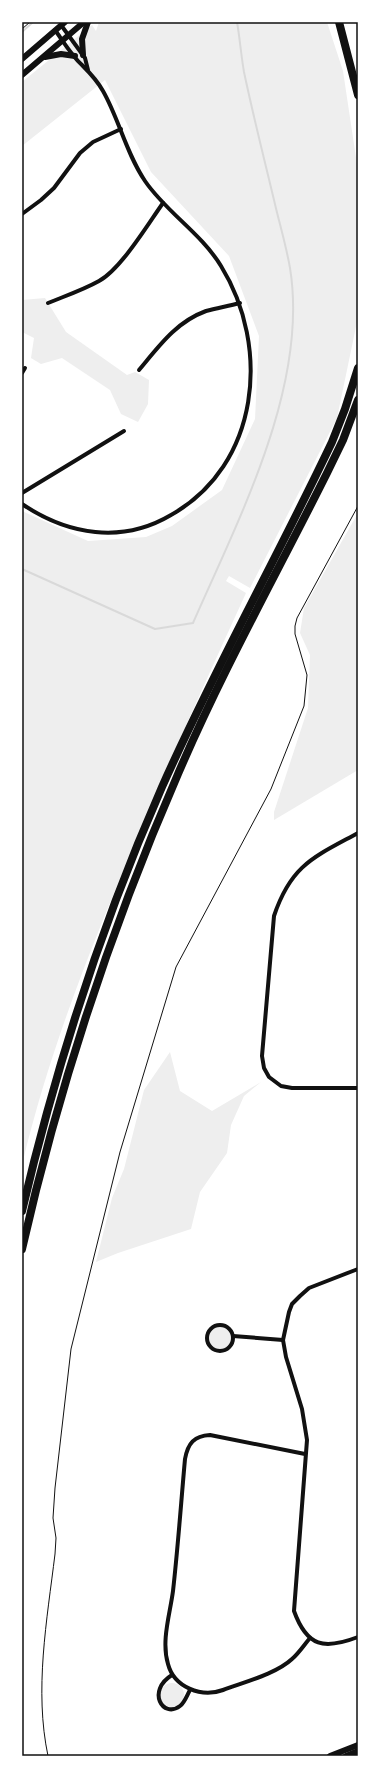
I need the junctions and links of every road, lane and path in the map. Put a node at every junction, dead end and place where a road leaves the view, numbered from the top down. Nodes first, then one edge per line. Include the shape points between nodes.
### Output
1 (30, 22) edge
2 (84, 22) edge
3 (88, 22) edge
4 (339, 22) edge
5 (63, 24) edge
6 (22, 29) edge
7 (55, 30) junction
8 (68, 35) junction
9 (62, 40) junction
10 (83, 55) junction
11 (75, 56) junction
12 (42, 58) junction
13 (22, 59) edge
14 (88, 70) junction
15 (22, 75) edge
16 (358, 95) edge
17 (121, 129) junction
18 (163, 203) junction
19 (22, 214) edge
20 (48, 303) dead end
21 (240, 303) junction
22 (25, 368) dead end
23 (358, 368) edge
24 (139, 370) dead end
25 (22, 373) edge
26 (358, 400) edge
27 (124, 430) dead end
28 (22, 494) edge
29 (22, 504) edge
30 (358, 506) edge
31 (358, 832) edge
32 (358, 1088) edge
33 (22, 1211) edge
34 (22, 1250) edge
35 (358, 1269) edge
36 (233, 1336) junction
37 (283, 1340) junction
38 (305, 1454) junction
39 (358, 1637) edge
40 (310, 1638) junction
41 (172, 1675) junction
42 (190, 1690) junction
43 (358, 1745) edge
44 (358, 1751) edge
45 (48, 1756) edge
46 (330, 1756) edge
47 (346, 1756) edge

1 - 6 path
2 - 8 main road
3 - 10 main road via 82,39
4 - 16 highway
5 - 7 main road
5 - 8 street
7 - 9 street
7 - 13 main road
8 - 9 main road
8 - 10 street
9 - 11 street
9 - 12 main road
10 - 14 street
11 - 12 main road via 57,55
11 - 14 street
12 - 15 main road
14 - 17 street via 102,88
17 - 18 street via 145,180
17 - 19 street via 93,142 80,153 54,188
18 - 20 street via 110,273 99,281
18 - 21 street via 214,256
21 - 24 street via 206,312 179,326 167,336
21 - 29 street via 249,336 249,402 241,432 232,451 207,488 164,519 144,528 115,533 89,532 66,526
22 - 25 street
23 - 33 highway via 332,442 162,787 75,1018 47,1111
26 - 34 highway via 327,473 200,725 133,884 104,961 63,1089
27 - 28 street
30 - 45 path via 297,618 296,634 307,675 306,696 301,716 271,789 176,967 120,1152 71,1349 53,1518 56,1554 44,1648 43,1710
31 - 32 street via 316,856 299,870 285,888 279,902 274,916 262,1056 269,1077 281,1086
35 - 37 street via 309,1288 300,1296 292,1304
36 - 36 street via 230,1346 220,1351 209,1347 206,1338 211,1328 220,1324 228,1328
36 - 37 street
37 - 38 street via 302,1409 307,1440
38 - 40 street via 294,1611 303,1631
38 - 41 street via 210,1435 197,1437 188,1447 166,1640 166,1655
39 - 40 street via 333,1645
40 - 42 street via 293,1659 273,1671 216,1692
41 - 42 street
41 - 42 street via 165,1679 159,1690 158,1697 162,1705 169,1709 178,1707
43 - 46 main road
44 - 47 main road

